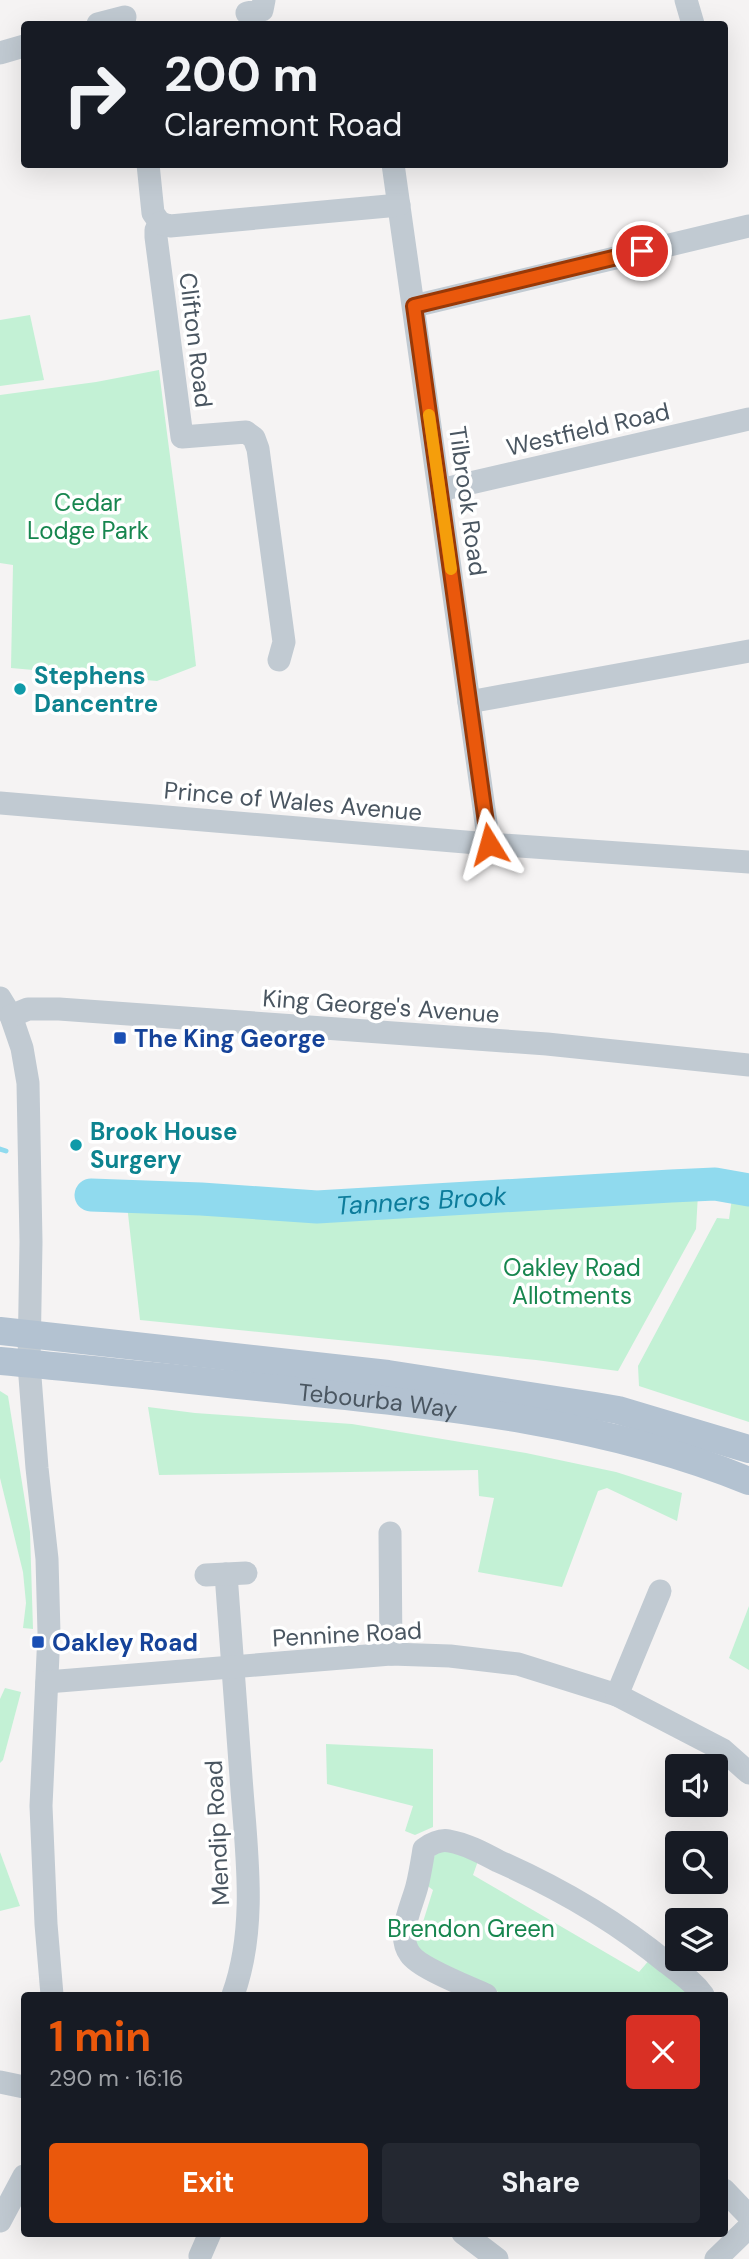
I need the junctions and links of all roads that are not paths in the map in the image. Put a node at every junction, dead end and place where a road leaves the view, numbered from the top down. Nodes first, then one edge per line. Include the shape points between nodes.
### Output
1 (686, 0) edge
2 (124, 14) edge
3 (106, 21) edge
4 (692, 21) edge
5 (21, 47) edge
6 (0, 53) edge
7 (148, 168) edge
8 (394, 168) edge
9 (399, 205) junction
10 (160, 223) junction
11 (749, 226) edge
12 (414, 306) junction
13 (749, 419) edge
14 (440, 490) junction
15 (749, 651) edge
16 (279, 660) dead end
17 (469, 702) junction
18 (0, 803) edge
19 (489, 844) junction
20 (749, 862) edge
21 (5, 1007) edge
22 (749, 1065) edge
23 (0, 1331) edge
24 (28, 1334) junction
25 (0, 1361) edge
26 (29, 1364) junction
27 (749, 1449) edge
28 (749, 1481) edge
29 (390, 1533) dead end
30 (226, 1574) dead end
31 (660, 1591) dead end
32 (391, 1654) junction
33 (233, 1667) junction
34 (47, 1682) junction
35 (617, 1695) junction
36 (749, 1773) edge
37 (52, 1992) edge
38 (234, 1992) edge
39 (480, 1992) edge
40 (701, 1992) edge
41 (0, 2082) edge
42 (21, 2086) edge
43 (21, 2182) edge
44 (728, 2196) edge
45 (0, 2221) edge
46 (748, 2226) edge
47 (208, 2237) edge
48 (468, 2237) edge
49 (200, 2256) dead end
50 (497, 2259) edge
51 (716, 2259) edge

1 - 4 street
2 - 3 street
5 - 6 street
7 - 10 street, Clifton Road via 153,213
8 - 9 street, Tilbrook Road
9 - 10 street via 170,226
9 - 12 street, Tilbrook Road
10 - 16 street, Clifton Road via 156,237 182,437 246,432 258,449 284,642
11 - 12 street
12 - 14 street, Tilbrook Road
13 - 14 street, Westfield Road
14 - 17 street, Tilbrook Road
15 - 17 street
17 - 19 street, Tilbrook Road
18 - 19 street, Prince of Wales Avenue
19 - 20 street, Prince of Wales Avenue
21 - 22 street, King George's Avenue via 547,1044
21 - 24 street via 22,1048 28,1083
23 - 24 main road, Tebourba Way
24 - 26 street
24 - 27 main road, Tebourba Way via 388,1374 581,1403
25 - 26 main road, Tebourba Way
26 - 28 main road, Tebourba Way via 402,1401 496,1416 663,1452
26 - 34 street via 47,1559
29 - 32 street
30 - 33 street, Mendip Road
31 - 35 street
32 - 33 street, Pennine Road
32 - 35 street, Pennine Road via 518,1664
33 - 34 street, Pennine Road
33 - 38 street, Mendip Road via 247,1864 247,1931
34 - 37 street via 41,1806
35 - 36 street, Pennine Road via 723,1750
39 - 40 street via 430,1969 411,1957 405,1945 424,1849 432,1843 446,1840 535,1877 617,1926
41 - 42 street
43 - 45 street
44 - 46 street
46 - 51 street
47 - 49 street
48 - 50 street

